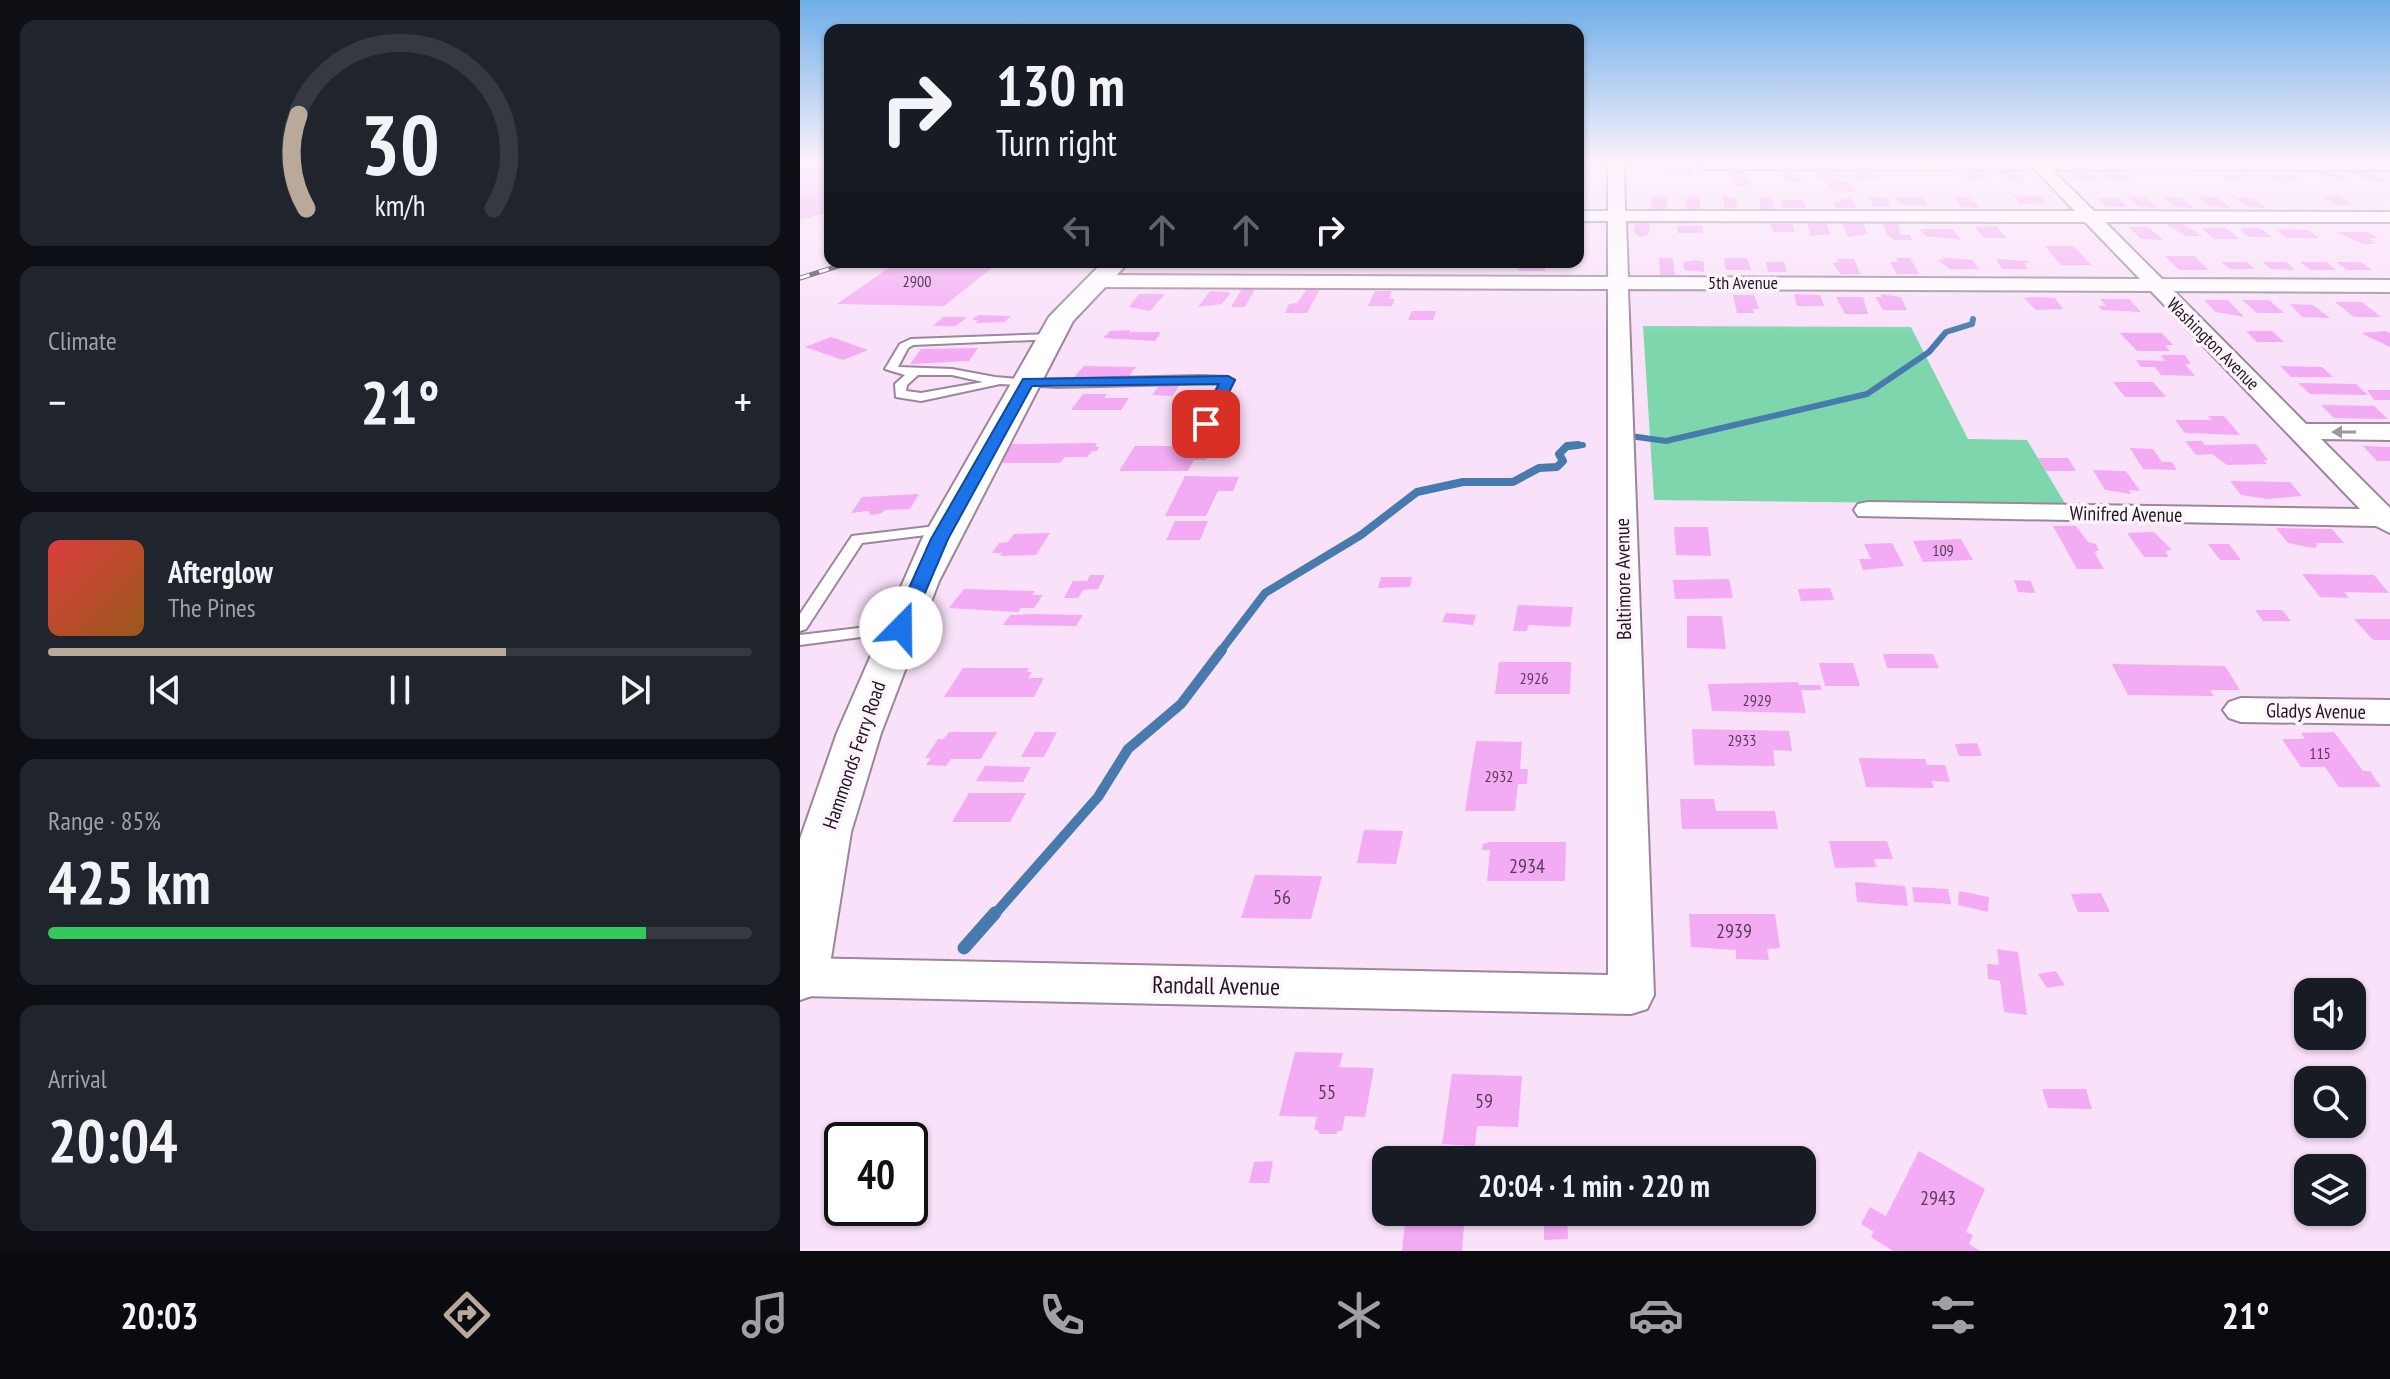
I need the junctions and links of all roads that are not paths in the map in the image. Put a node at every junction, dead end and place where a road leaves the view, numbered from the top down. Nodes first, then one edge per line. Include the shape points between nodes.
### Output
1 (1617, 221) edge
2 (2094, 221) edge
3 (1107, 271) edge
4 (1617, 282) junction
5 (2154, 285) junction
6 (2390, 286) edge
7 (1051, 337) junction
8 (913, 374) junction
9 (1014, 381) junction
10 (1206, 424) dead end
11 (2298, 431) junction
12 (2390, 432) edge
13 (1868, 510) dead end
14 (2387, 521) edge
15 (945, 529) junction
16 (800, 626) edge
17 (901, 628) junction
18 (800, 640) edge
19 (2241, 710) dead end
20 (2390, 712) edge
21 (805, 924) edge
22 (800, 977) edge
23 (1631, 995) joint

1 - 4 street, Baltimore Avenue
2 - 5 street, Washington Avenue
3 - 4 street, 5th Avenue
3 - 7 street, Hammonds Ferry Road via 1062,317
4 - 5 street, 5th Avenue
4 - 23 street, Baltimore Avenue
5 - 6 street, 5th Avenue
5 - 11 street, Washington Avenue
7 - 8 lane via 911,342 891,369
7 - 9 street, Hammonds Ferry Road
8 - 9 lane via 950,372
8 - 9 lane via 901,384 900,394 921,397
9 - 10 lane via 1228,380
9 - 15 street, Hammonds Ferry Road
12 -> 11 street
11 - 14 street, Washington Avenue
13 - 14 street, Winifred Avenue
15 - 16 lane via 857,539
15 - 17 street, Hammonds Ferry Road
17 - 18 lane
17 - 21 street, Hammonds Ferry Road via 826,832
19 - 20 street, Gladys Avenue
21 - 22 street, Hammonds Ferry Road
22 - 23 street, Randall Avenue

